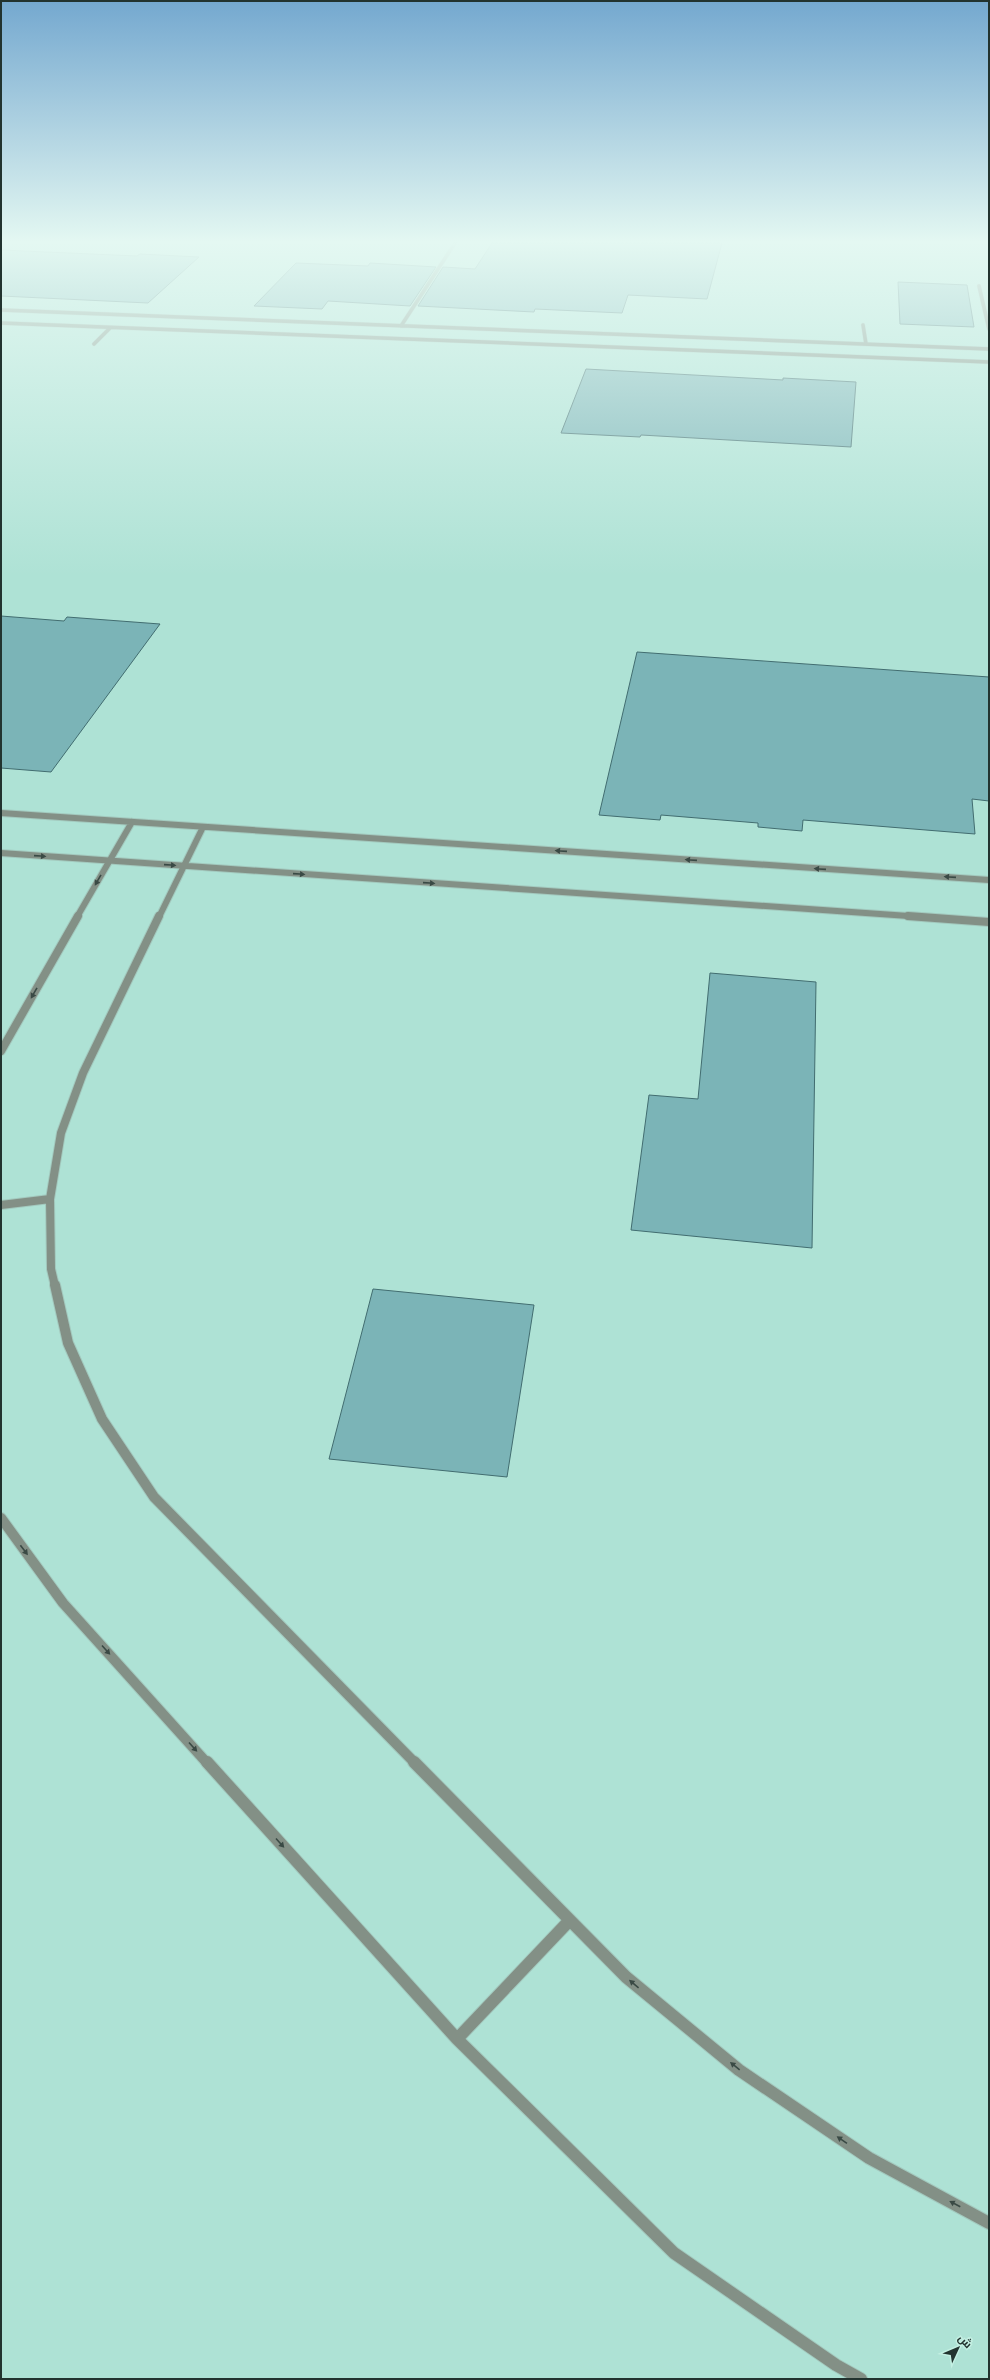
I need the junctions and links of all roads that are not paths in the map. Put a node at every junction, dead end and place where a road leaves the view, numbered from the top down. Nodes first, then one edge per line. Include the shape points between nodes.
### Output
1 (776, 354) edge
2 (989, 362) edge
3 (1, 813) edge
4 (132, 822) junction
5 (203, 827) junction
6 (1, 853) edge
7 (110, 861) junction
8 (184, 866) junction
9 (989, 880) edge
10 (989, 922) edge
11 (1, 1051) edge
12 (50, 1199) junction
13 (1, 1205) edge
14 (1, 1518) edge
15 (570, 1920) junction
16 (457, 2040) junction
17 (989, 2223) edge
18 (861, 2379) edge

1 - 2 lane
3 - 4 lane
4 - 5 lane
4 - 7 lane
5 - 8 lane
9 -> 5 lane
6 -> 7 lane
7 -> 8 lane
7 -> 11 lane
8 -> 10 lane
8 - 12 lane via 83,1073 61,1133
12 - 13 lane
12 - 15 lane via 51,1269 68,1343 102,1420 154,1497
14 -> 16 lane via 63,1603
15 - 16 lane
17 -> 15 lane via 868,2158 739,2070 626,1977
16 - 18 lane via 674,2253 836,2365

